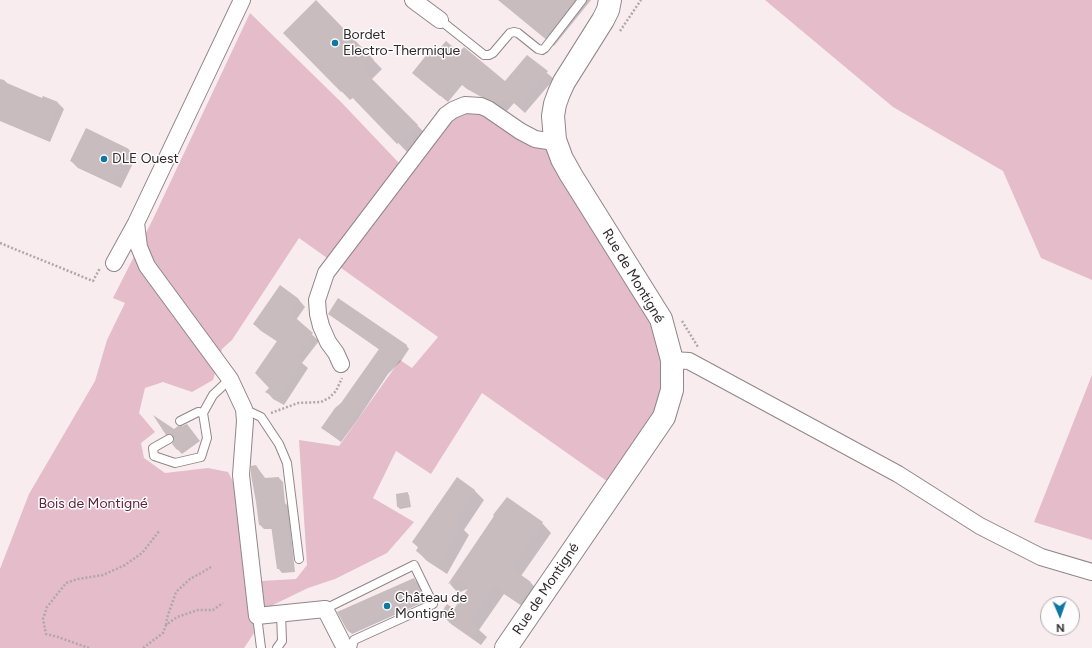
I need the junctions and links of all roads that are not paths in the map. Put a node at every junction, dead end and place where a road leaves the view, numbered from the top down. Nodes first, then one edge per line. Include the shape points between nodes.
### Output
1 (242, 0) edge
2 (413, 0) edge
3 (582, 0) edge
4 (610, 0) edge
5 (440, 20) joint
6 (555, 140) junction
7 (136, 223) junction
8 (114, 263) road end
9 (672, 360) junction
10 (341, 364) road end
11 (230, 379) junction
12 (244, 409) junction
13 (203, 413) junction
14 (180, 421) dead end
15 (169, 439) dead end
16 (299, 559) dead end
17 (1092, 572) edge
18 (325, 609) junction
19 (281, 613) junction
20 (257, 616) junction
21 (260, 648) edge
22 (277, 648) edge
23 (345, 648) edge
24 (352, 648) edge
25 (506, 648) edge

1 - 7 street
2 - 5 street
3 - 5 lane via 542,50 514,32 510,33 493,53 484,55
4 - 6 street, Rue de Montigné via 603,20 559,93 553,116
6 - 9 street, Rue de Montigné via 571,175 661,319
6 - 10 street via 535,139 481,106 465,105 446,116 326,273 317,300 318,314 328,342
7 - 8 street
7 - 11 street via 139,247 148,266
9 - 17 street via 689,361 702,368 898,474 980,526 1042,557
9 - 25 street, Rue de Montigné via 672,390 664,417
11 - 12 street
11 - 13 lane via 213,395
12 - 16 lane via 261,417 288,463
12 - 20 street via 241,475
13 - 14 lane via 198,412
13 - 15 lane via 207,438 201,457 175,462 154,456 153,448
18 - 19 street
18 - 23 street
18 - 24 lane via 414,565 433,604 354,640
19 - 20 street
19 - 22 lane via 282,641
20 - 21 lane

